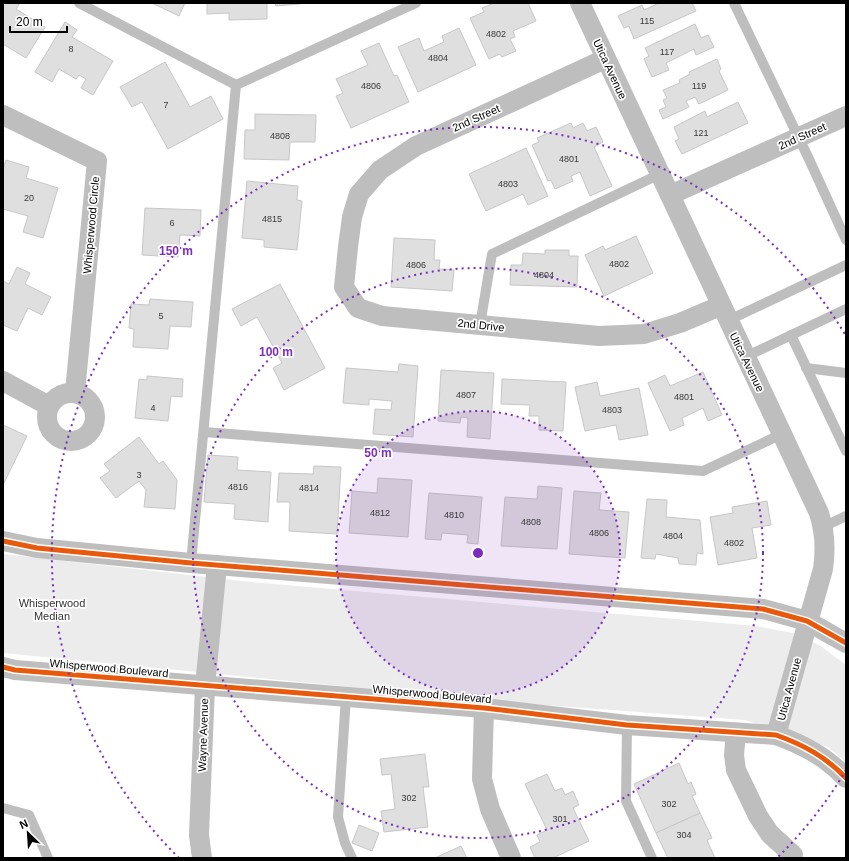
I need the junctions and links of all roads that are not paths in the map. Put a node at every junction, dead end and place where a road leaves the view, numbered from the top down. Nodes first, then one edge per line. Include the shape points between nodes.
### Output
1 (79, 3) edge
2 (416, 3) edge
3 (580, 3) edge
4 (734, 3) edge
5 (606, 59) junction
6 (236, 85) junction
7 (3, 114) edge
8 (846, 116) edge
9 (798, 138) junction
10 (660, 174) junction
11 (359, 194) joint
12 (670, 195) junction
13 (846, 240) edge
14 (846, 265) edge
15 (846, 309) edge
16 (724, 313) junction
17 (480, 325) junction
18 (791, 335) junction
19 (745, 357) junction
20 (806, 368) junction
21 (846, 373) edge
22 (3, 382) edge
23 (75, 392) junction
24 (49, 406) junction
25 (204, 432) junction
26 (782, 434) junction
27 (845, 447) edge
28 (846, 516) edge
29 (823, 527) junction
30 (3, 541) edge
31 (191, 563) junction
32 (217, 565) junction
33 (807, 622) junction
34 (845, 640) edge
35 (3, 667) edge
36 (204, 686) junction
37 (346, 697) junction
38 (484, 708) junction
39 (627, 725) junction
40 (736, 733) junction
41 (776, 736) junction
42 (846, 778) edge
43 (3, 808) edge
44 (793, 855) dead end
45 (48, 858) edge
46 (202, 858) edge
47 (352, 858) edge
48 (511, 858) edge
49 (652, 858) edge

1 - 6 lane
2 - 6 lane
3 - 5 street, Utica Avenue
4 - 9 lane
5 - 10 street, Utica Avenue
5 - 11 street, 2nd Street via 416,146 380,170
6 - 25 lane
7 - 23 street, Whisperwood Circle via 97,161
8 - 9 street, 2nd Street
9 - 12 street, 2nd Street
9 - 13 lane
10 - 12 street, Utica Avenue
10 - 17 lane via 492,254
11 - 17 street, 2nd Drive via 352,217 344,287 358,308 382,316
12 - 16 street, Utica Avenue
14 - 16 lane
15 - 18 lane
16 - 17 street, 2nd Drive via 644,334 599,336
16 - 19 street, Utica Avenue
18 - 19 lane
18 - 20 lane
19 - 26 street, Utica Avenue
20 - 21 lane
20 - 27 lane
22 - 24 street
23 - 24 street via 60,395
23 - 24 street via 89,400 96,415 92,430 86,436 71,441 62,440 55,435 47,422
25 - 26 lane via 703,471
25 - 31 lane
26 - 29 street, Utica Avenue
28 - 29 lane
29 - 33 street, Utica Avenue via 825,554
30 - 31 street via 37,548
31 - 32 street
32 - 33 street via 763,609
32 - 36 street, Wayne Avenue
33 - 34 street
33 - 41 street, Utica Avenue
35 - 36 street, Whisperwood Boulevard
36 - 37 street, Whisperwood Boulevard
36 - 46 street, Wayne Avenue via 199,835
37 - 38 street, Whisperwood Boulevard
37 - 47 lane via 338,817
38 - 39 street, Whisperwood Boulevard
38 - 48 street via 482,779 490,809
39 - 40 street, Whisperwood Boulevard
39 - 49 lane via 626,801
40 - 41 street, Whisperwood Boulevard
40 - 44 street via 736,770 758,816 770,834
41 - 42 street, Whisperwood Boulevard via 815,752
43 - 45 lane via 28,815

